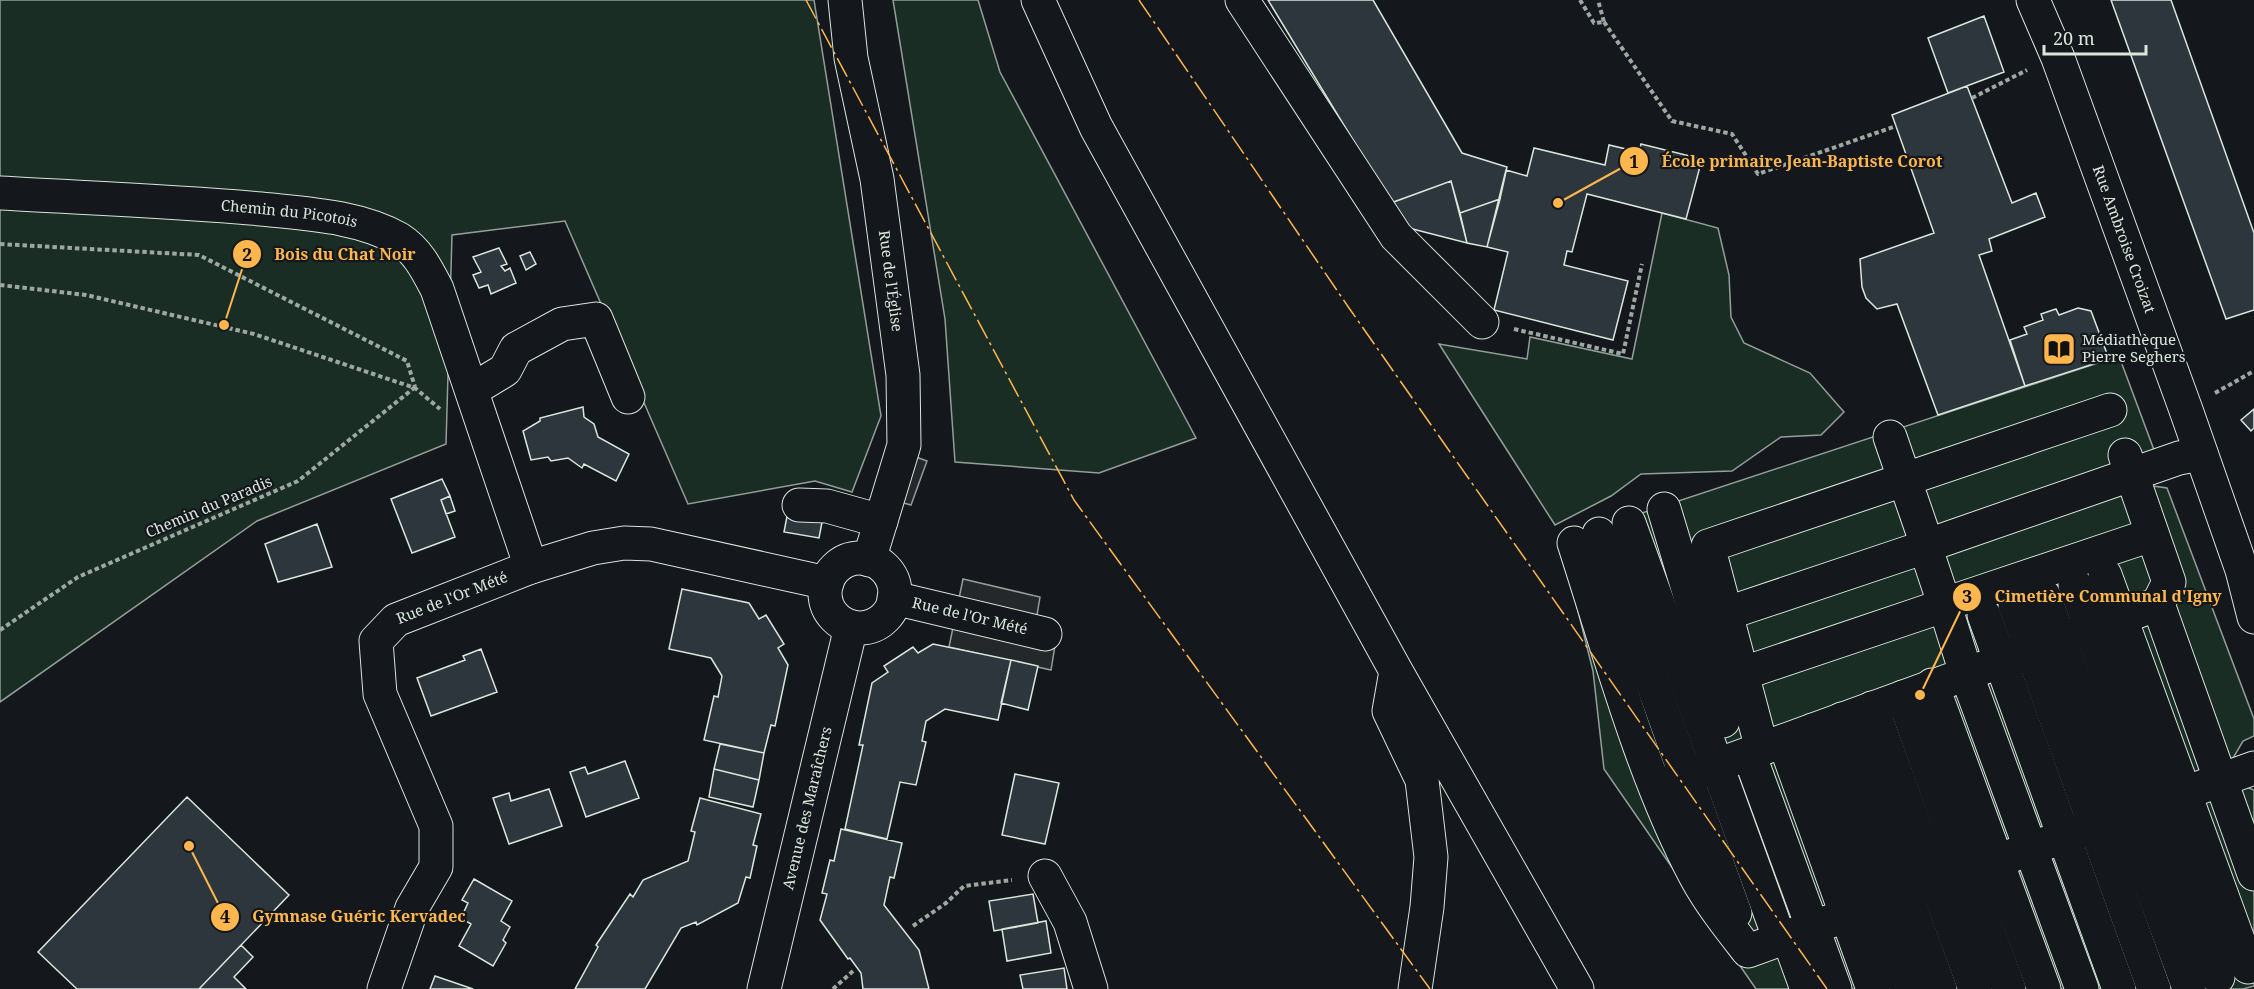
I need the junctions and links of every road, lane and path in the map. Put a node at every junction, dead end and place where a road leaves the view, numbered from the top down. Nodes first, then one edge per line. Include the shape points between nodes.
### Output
1 (845, 0) edge
2 (1038, 0) edge
3 (1242, 0) edge
4 (1580, 0) edge
5 (1598, 0) edge
6 (2033, 0) edge
7 (1604, 22) junction
8 (2058, 58) junction
9 (1972, 98) dead end
10 (1896, 126) dead end
11 (0, 193) edge
12 (0, 244) edge
13 (1642, 264) dead end
14 (0, 285) edge
15 (1482, 322) joint
16 (2254, 370) edge
17 (415, 388) junction
18 (472, 390) junction
19 (628, 397) dead end
20 (2110, 410) dead end
21 (2186, 410) junction
22 (1890, 437) dead end
23 (2200, 454) junction
24 (2128, 465) junction
25 (1904, 479) junction
26 (799, 505) dead end
27 (1664, 509) dead end
28 (881, 521) junction
29 (1629, 523) dead end
30 (2151, 535) junction
31 (1586, 539) dead end
32 (1926, 546) junction
33 (869, 560) junction
34 (531, 567) junction
35 (2105, 575) dead end
36 (827, 583) junction
37 (2074, 585) dead end
38 (894, 598) junction
39 (2030, 601) dead end
40 (2158, 604) junction
41 (1953, 607) junction
42 (1725, 614) junction
43 (2254, 617) edge
44 (2105, 623) junction
45 (851, 627) junction
46 (0, 630) edge
47 (1045, 634) dead end
48 (2045, 644) junction
49 (2001, 660) junction
50 (1396, 671) junction
51 (1966, 673) junction
52 (1742, 674) junction
53 (1918, 691) junction
54 (1872, 708) junction
55 (1772, 745) junction
56 (2254, 768) edge
57 (2220, 780) junction
58 (1671, 782) junction
59 (2154, 803) junction
60 (2094, 825) junction
61 (2064, 836) junction
62 (2031, 848) junction
63 (1981, 866) junction
64 (2254, 874) edge
65 (1046, 876) joint
66 (1936, 883) junction
67 (1876, 905) junction
68 (913, 926) dead end
69 (1794, 935) junction
70 (2251, 966) edge
71 (853, 971) dead end
72 (2197, 985) edge
73 (384, 989) edge
74 (764, 989) edge
75 (833, 989) edge
76 (1091, 989) edge
77 (1415, 989) edge
78 (1577, 989) edge
79 (1807, 989) edge
80 (1835, 989) edge
81 (1873, 989) edge
82 (1907, 989) edge
83 (1940, 989) edge
84 (1975, 989) edge
85 (2009, 989) edge
86 (2044, 989) edge
87 (2082, 989) edge
88 (2119, 989) edge
89 (2154, 989) edge

1 - 28 street, Rue de l'Église via 851,58 877,179 903,375 904,445
2 - 50 street via 1096,127
3 - 15 street via 1396,236
4 - 7 path via 1594,23
5 - 7 path
6 - 8 street, Rue Ambroise Croizat
7 - 10 path via 1672,122 1732,134 1758,174
8 - 9 path
8 - 21 street, Rue Ambroise Croizat
11 - 18 street, Chemin du Picotois via 224,206 314,215 380,230 423,260
12 - 17 path via 199,255 407,361
13 - 15 path via 1623,354
14 - 17 path via 86,295 254,334
16 - 21 path
17 - 46 path, Chemin du Paradis via 298,482 78,577
18 - 19 street via 505,370 516,349 562,324 596,319
18 - 34 street, Chemin du Picotois
20 - 25 street
21 - 23 street, Rue Ambroise Croizat
22 - 25 street
23 - 24 street
23 - 43 street, Rue Ambroise Croizat via 2242,570
24 - 30 street
24 - 32 street
25 - 32 street
25 - 42 street via 1708,546
26 - 28 street via 827,506
27 - 55 street via 1695,612 1714,695
28 - 33 street, Rue de l'Église
29 - 55 street
30 - 40 street via 2169,582
30 - 41 street
31 - 58 street
32 - 41 street
32 - 42 street
33 - 36 street via 846,561
33 - 38 street via 884,568 892,579
34 - 36 street, Rue de l'Or Mété via 593,548 651,544
34 - 73 street, Rue de l'Or Mété via 396,620 376,641 380,694 436,826 436,867 412,908
35 - 44 street
36 - 45 street via 828,608 836,619
37 - 44 street
38 - 45 street via 886,617 875,625
38 - 47 street, Rue de l'Or Mété
39 - 48 street
40 - 44 street
40 - 57 street
41 - 49 street
41 - 51 street
41 - 52 street
42 - 52 street
44 - 48 street
44 - 59 street
45 - 74 street, Avenue des Maraîchers
48 - 49 street
48 - 59 street
48 - 60 street
49 - 51 street
49 - 61 street
50 - 77 street via 1389,711 1422,780 1431,857
50 - 78 street
51 - 53 street
51 - 62 street
52 - 55 street
53 - 54 street
53 - 63 street
54 - 55 street
54 - 66 street
55 - 58 street
55 - 67 street
55 - 67 street
55 - 69 street
56 - 57 street
57 - 59 street
57 - 64 street
58 - 69 street via 1696,877 1748,951
59 - 60 street
59 - 70 street
59 - 72 street
60 - 61 street
60 - 89 street
61 - 62 street
61 - 88 street
62 - 63 street
62 - 87 street
63 - 66 street
63 - 85 street
63 - 86 street
65 - 68 path via 964,886
65 - 76 street via 1070,922
66 - 67 street
66 - 84 street
67 - 69 street
67 - 81 street
67 - 82 street
67 - 83 street
69 - 79 street
69 - 80 street
70 - 72 street
71 - 75 path

